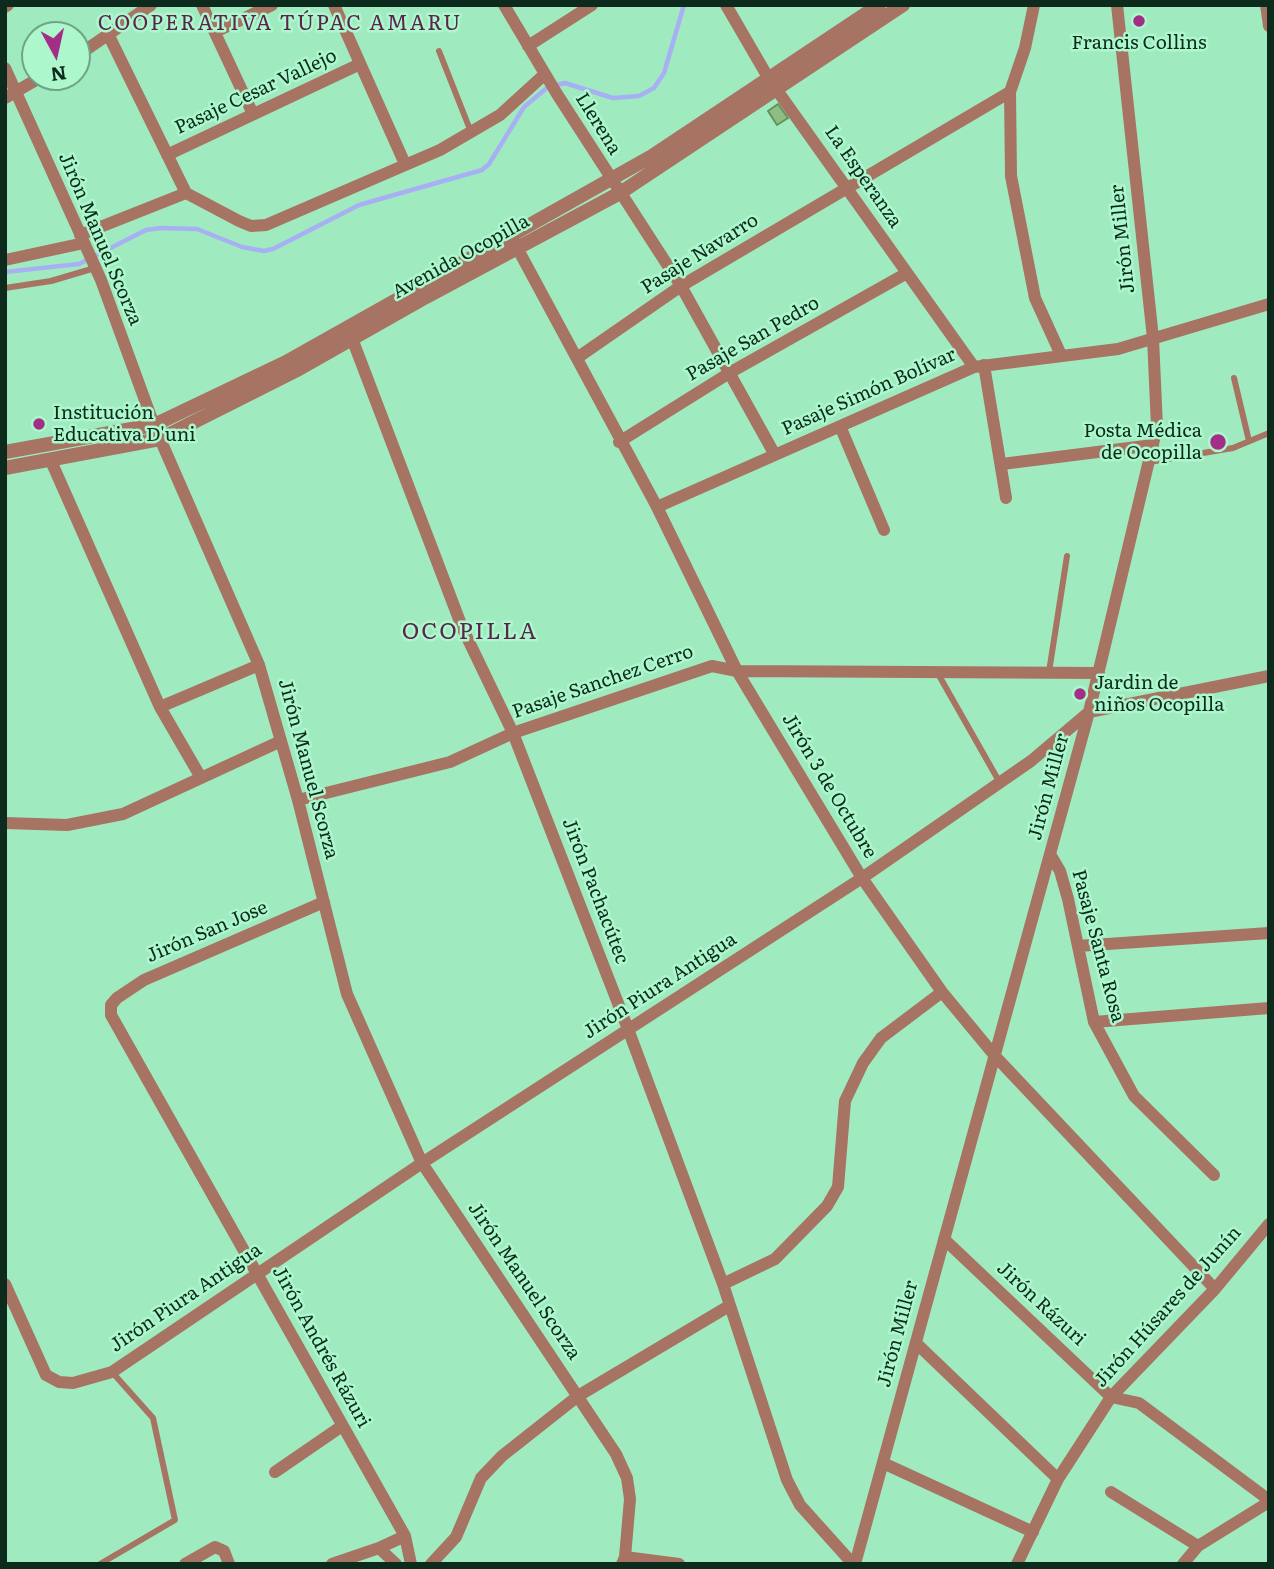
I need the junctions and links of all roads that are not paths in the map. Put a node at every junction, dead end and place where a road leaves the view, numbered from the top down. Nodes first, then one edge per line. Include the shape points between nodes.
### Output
1 (151, 5) edge
2 (202, 5) edge
3 (272, 5) edge
4 (334, 5) edge
5 (504, 5) edge
6 (592, 5) edge
7 (726, 5) edge
8 (879, 5) edge
9 (904, 5) edge
10 (1034, 5) edge
11 (1117, 5) edge
12 (1266, 5) edge
13 (1269, 26) edge
14 (217, 31) junction
15 (109, 36) junction
16 (528, 46) junction
17 (91, 47) edge
18 (439, 51) dead end
19 (360, 64) junction
20 (5, 68) edge
21 (545, 74) junction
22 (774, 85) junction
23 (1010, 92) junction
24 (11, 95) edge
25 (253, 114) junction
26 (471, 132) junction
27 (167, 155) junction
28 (405, 164) junction
29 (611, 180) junction
30 (847, 188) junction
31 (186, 193) junction
32 (620, 193) junction
33 (514, 241) junction
34 (83, 242) junction
35 (5, 260) edge
36 (95, 268) junction
37 (907, 274) junction
38 (681, 286) junction
39 (5, 288) edge
40 (1269, 304) edge
41 (1153, 338) junction
42 (353, 341) junction
43 (1061, 355) junction
44 (577, 358) junction
45 (979, 366) junction
46 (730, 372) junction
47 (1234, 378) dead end
48 (840, 426) junction
49 (157, 432) junction
50 (1269, 433) edge
51 (1249, 441) junction
52 (619, 442) junction
53 (1153, 445) junction
54 (5, 452) edge
55 (775, 455) junction
56 (51, 461) junction
57 (1149, 462) junction
58 (1002, 464) junction
59 (5, 468) edge
60 (1006, 498) dead end
61 (657, 507) junction
62 (884, 530) dead end
63 (1066, 556) dead end
64 (259, 665) junction
65 (737, 671) junction
66 (937, 672) junction
67 (1049, 673) junction
68 (1099, 673) junction
69 (1269, 676) edge
70 (160, 707) junction
71 (1089, 712) junction
72 (513, 733) junction
73 (281, 741) junction
74 (200, 776) junction
75 (1000, 783) junction
76 (298, 800) junction
77 (5, 823) edge
78 (1050, 854) junction
79 (862, 878) junction
80 (324, 902) junction
81 (1269, 933) edge
82 (1078, 946) junction
83 (942, 992) junction
84 (111, 1005) joint
85 (1269, 1008) edge
86 (1094, 1022) junction
87 (628, 1029) junction
88 (995, 1056) junction
89 (422, 1163) junction
90 (1214, 1175) dead end
91 (1269, 1224) edge
92 (944, 1239) junction
93 (257, 1273) junction
94 (5, 1284) edge
95 (723, 1284) junction
96 (1215, 1289) junction
97 (729, 1306) junction
98 (916, 1343) junction
99 (112, 1372) junction
100 (578, 1396) junction
101 (1111, 1396) junction
102 (342, 1426) junction
103 (883, 1463) junction
104 (275, 1472) dead end
105 (1058, 1479) junction
106 (1111, 1492) dead end
107 (1269, 1501) edge
108 (1033, 1532) junction
109 (405, 1536) junction
110 (1198, 1546) junction
111 (379, 1548) junction
112 (623, 1560) edge
113 (100, 1564) edge
114 (185, 1564) edge
115 (229, 1564) edge
116 (332, 1564) edge
117 (396, 1564) edge
118 (411, 1564) edge
119 (431, 1564) edge
120 (679, 1564) edge
121 (854, 1564) edge
122 (1017, 1564) edge
123 (1184, 1564) edge

1 - 15 street
2 - 14 street
3 - 14 street
4 - 19 street
5 - 16 street, Llerena
6 - 16 street
7 - 22 street, La Esperanza
8 - 22 street, Avenida Ocopilla
9 - 22 street, Avenida Ocopilla
10 - 23 street via 1026,48
11 - 41 street, Jirón Miller
12 - 13 street
14 - 25 street
15 - 17 street
15 - 27 street
16 - 21 street, Llerena
18 - 26 lane
19 - 25 street, Pasaje Cesar Vallejo
19 - 28 street
20 - 24 street, Jirón Manuel Scorza
21 - 26 street via 500,115
21 - 29 street, Llerena
22 - 29 street, Avenida Ocopilla
22 - 30 street, La Esperanza
22 - 32 street, Avenida Ocopilla
23 - 30 street, Pasaje Navarro
23 - 43 street via 1010,176 1017,217 1035,298
24 - 34 street, Jirón Manuel Scorza
25 - 27 street, Pasaje Cesar Vallejo
26 - 28 street
27 - 31 street
28 - 31 street via 266,225 251,226
29 - 32 street, Llerena
29 - 33 street, Avenida Ocopilla
30 - 37 street, La Esperanza
30 - 38 street, Pasaje Navarro
31 - 34 street
32 - 33 street, Avenida Ocopilla
32 - 38 street, Llerena
33 - 42 street, Avenida Ocopilla
33 - 44 street, Jirón 3 de Octubre
33 - 49 street, Avenida Ocopilla
34 - 35 street
34 - 36 street, Jirón Manuel Scorza
36 - 39 lane
36 - 49 street, Jirón Manuel Scorza
37 - 45 street, La Esperanza
37 - 46 street, Pasaje San Pedro
38 - 44 street, Pasaje Navarro
38 - 46 street, Llerena
40 - 41 street, Pasaje Simón Bolívar
41 - 43 street, Pasaje Simón Bolívar via 1118,349
41 - 53 street, Jirón Miller via 1157,427
42 - 49 street, Avenida Ocopilla
42 - 72 street, Jirón Pachacútec via 462,627
43 - 45 street, Pasaje Simón Bolívar
44 - 52 street, Jirón 3 de Octubre
45 - 48 street, Pasaje Simón Bolívar
45 - 58 street
46 - 52 street, Pasaje San Pedro
46 - 55 street, Llerena
47 - 51 lane
48 - 55 street, Pasaje Simón Bolívar
48 - 62 street
49 - 54 street, Avenida Ocopilla
49 - 56 street, Avenida Ocopilla
49 - 64 street, Jirón Manuel Scorza
50 - 51 lane
51 - 57 lane via 1196,456
52 - 61 street, Jirón 3 de Octubre
53 - 57 street, Jirón Miller
53 - 58 street
55 - 61 street, Pasaje Simón Bolívar
56 - 59 street, Avenida Ocopilla
56 - 70 street
57 - 68 street, Jirón Miller
58 - 60 street
61 - 65 street, Jirón 3 de Octubre
63 - 67 lane
64 - 70 street
64 - 73 street, Jirón Manuel Scorza
65 - 66 street, Pasaje Sanchez Cerro
65 - 72 street, Pasaje Sanchez Cerro via 712,666
65 - 79 street, Jirón 3 de Octubre
66 - 67 street, Pasaje Sanchez Cerro
66 - 75 lane
67 - 68 street, Pasaje Sanchez Cerro
68 - 71 street, Jirón Miller
69 - 71 street, Jirón Piura Antigua
70 - 74 street
71 - 75 street, Jirón Piura Antigua
71 - 78 street, Jirón Miller
72 - 76 street, Pasaje Sanchez Cerro via 450,762
72 - 87 street, Jirón Pachacútec
73 - 74 street
73 - 76 street, Jirón Manuel Scorza
74 - 77 street via 123,814 92,822
75 - 79 street, Jirón Piura Antigua
76 - 80 street, Jirón Manuel Scorza
78 - 82 street, Pasaje Santa Rosa via 1060,872
78 - 88 street, Jirón Miller
79 - 83 street, Jirón 3 de Octubre
79 - 87 street, Jirón Piura Antigua
80 - 84 street, Jirón San Jose via 144,980
80 - 89 street, Jirón Manuel Scorza via 347,994
81 - 82 street
82 - 86 street, Pasaje Santa Rosa
83 - 88 street, Jirón 3 de Octubre
83 - 95 street via 881,1038 863,1063 845,1101 838,1187 827,1206 775,1259
84 - 93 street, Jirón Andrés Rázuri via 111,1015
85 - 86 street
86 - 90 street, Pasaje Santa Rosa via 1134,1096
87 - 89 street, Jirón Piura Antigua
87 - 95 street, Jirón Pachacútec
88 - 92 street, Jirón Miller
88 - 96 street, Jirón 3 de Octubre
89 - 93 street, Jirón Piura Antigua
89 - 100 street, Jirón Manuel Scorza
91 - 96 street, Jirón Húsares de Junín
92 - 98 street, Jirón Miller
92 - 101 street, Jirón Rázuri
93 - 99 street, Jirón Piura Antigua
93 - 102 street, Jirón Andrés Rázuri
94 - 99 street, Jirón Piura Antigua via 47,1375 59,1382 90,1380
95 - 97 street, Jirón Pachacútec
96 - 101 street, Jirón Húsares de Junín
97 - 100 street
97 - 121 street, Jirón Pachacútec via 787,1480 800,1505
98 - 103 street, Jirón Miller
98 - 105 street
99 - 113 lane via 153,1418 175,1520
100 - 112 street, Jirón Manuel Scorza via 627,1478 630,1499
100 - 119 street via 539,1424 481,1478 456,1537
101 - 105 street, Jirón Húsares de Junín
101 - 107 street via 1139,1403
102 - 104 street
102 - 109 street, Jirón Andrés Rázuri
103 - 108 street
103 - 121 street, Jirón Miller
105 - 108 street, Jirón Húsares de Junín
106 - 110 street
107 - 110 street
108 - 122 street, Jirón Húsares de Junín
109 - 111 street
109 - 118 street, Jirón Andrés Rázuri
110 - 123 street
111 - 116 street
111 - 117 street
112 - 120 street
114 - 115 street via 215,1547 224,1551

